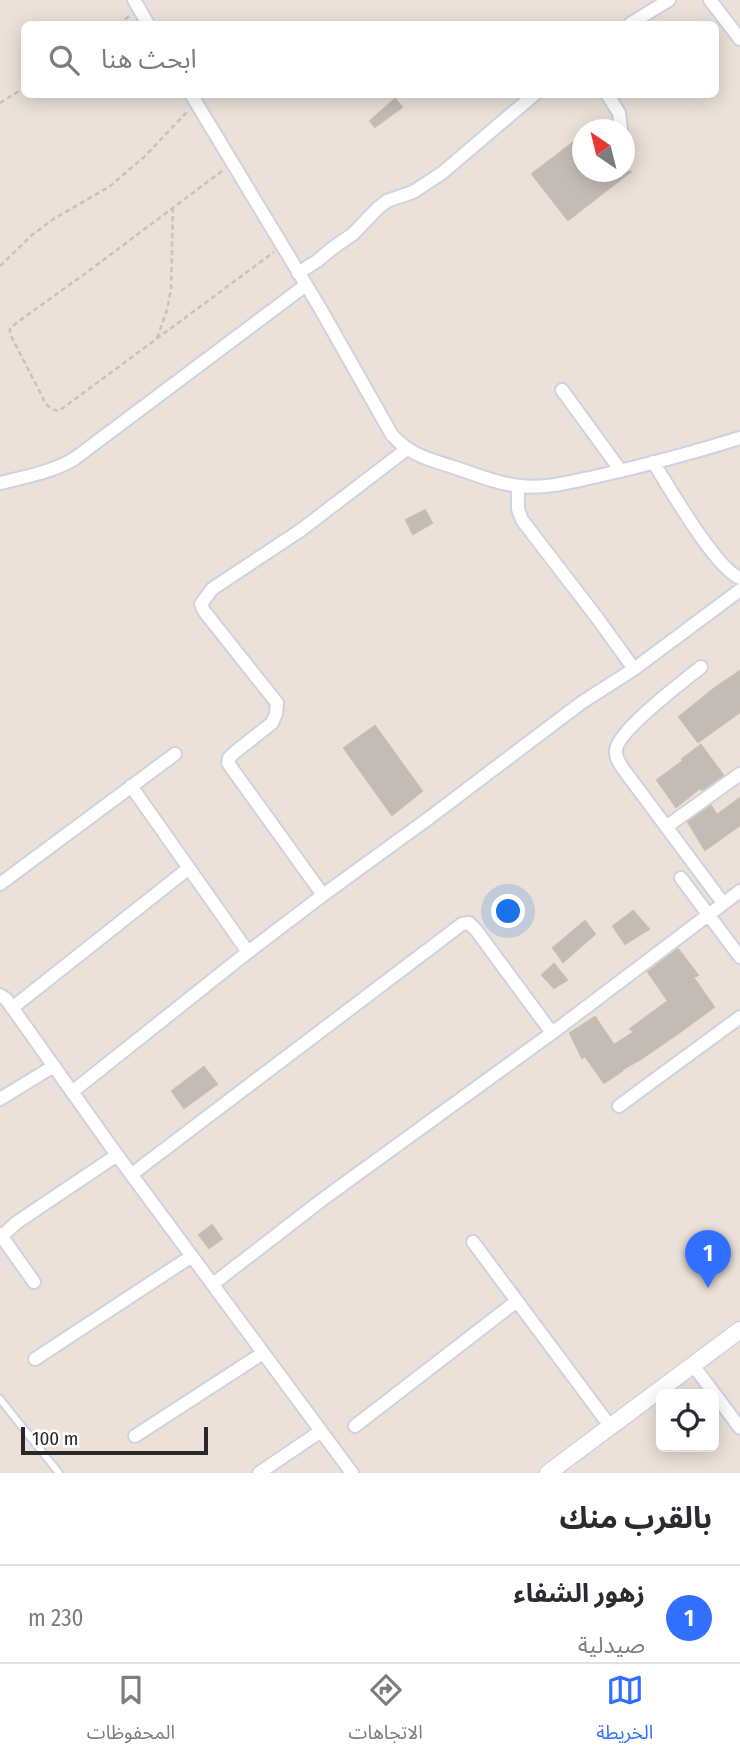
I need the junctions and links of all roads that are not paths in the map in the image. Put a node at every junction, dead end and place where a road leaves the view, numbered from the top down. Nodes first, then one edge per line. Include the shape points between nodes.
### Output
1 (134, 0) edge
2 (669, 0) edge
3 (710, 0) edge
4 (146, 21) edge
5 (634, 21) edge
6 (740, 38) edge
7 (530, 98) edge
8 (610, 98) edge
9 (193, 99) edge
10 (620, 119) edge
11 (298, 273) junction
12 (306, 285) junction
13 (562, 390) dead end
14 (740, 438) edge
15 (407, 449) junction
16 (653, 462) junction
17 (621, 471) junction
18 (0, 483) edge
19 (518, 486) junction
20 (740, 578) edge
21 (740, 590) edge
22 (701, 667) dead end
23 (634, 669) junction
24 (175, 754) dead end
25 (740, 774) edge
26 (131, 786) junction
27 (666, 827) junction
28 (189, 868) junction
29 (681, 878) dead end
30 (0, 884) edge
31 (740, 891) edge
32 (324, 895) junction
33 (723, 902) junction
34 (708, 914) junction
35 (247, 952) junction
36 (740, 957) edge
37 (0, 995) edge
38 (12, 1008) junction
39 (740, 1017) edge
40 (552, 1033) junction
41 (54, 1066) junction
42 (72, 1092) junction
43 (0, 1099) edge
44 (619, 1105) dead end
45 (117, 1155) junction
46 (132, 1174) junction
47 (1, 1235) edge
48 (473, 1242) dead end
49 (192, 1256) junction
50 (34, 1282) dead end
51 (214, 1284) junction
52 (517, 1301) junction
53 (740, 1330) edge
54 (263, 1353) junction
55 (36, 1359) dead end
56 (692, 1365) junction
57 (0, 1399) edge
58 (355, 1426) dead end
59 (610, 1426) junction
60 (740, 1428) edge
61 (321, 1431) junction
62 (135, 1436) dead end
63 (556, 1471) edge
64 (59, 1473) edge
65 (259, 1473) edge
66 (352, 1473) edge

1 - 4 street
2 - 5 street
3 - 6 street
7 - 11 street via 442,173 413,192 387,201 353,234
8 - 10 street
9 - 11 street
11 - 12 street
12 - 15 street via 392,435
12 - 18 street via 64,465
13 - 17 street
14 - 16 street
15 - 19 street
15 - 32 street via 301,530 212,589 201,604 277,703 272,723 228,763
16 - 17 street
16 - 20 street via 721,563
17 - 19 street via 556,485
19 - 23 street via 522,520
21 - 23 street
22 - 27 street via 642,716 616,750 624,770
23 - 32 street via 580,702
24 - 26 street
25 - 27 street
26 - 28 street
26 - 30 street
27 - 33 street
28 - 35 street
28 - 38 street
29 - 34 street
31 - 33 street
32 - 35 street
33 - 34 street
34 - 36 street
34 - 40 street
35 - 42 street
37 - 38 street
38 - 41 street
39 - 44 street
40 - 46 street via 476,930 469,923 462,924
40 - 51 street
41 - 42 street
41 - 43 street
42 - 45 street
45 - 46 street
45 - 47 street
46 - 49 street
47 - 50 street
48 - 52 street
49 - 51 street
49 - 55 street
51 - 54 street
52 - 58 street
52 - 59 street
53 - 56 street
54 - 61 street
54 - 62 street
56 - 59 street
56 - 60 street
57 - 64 lane
59 - 63 street
61 - 65 street
61 - 66 street

